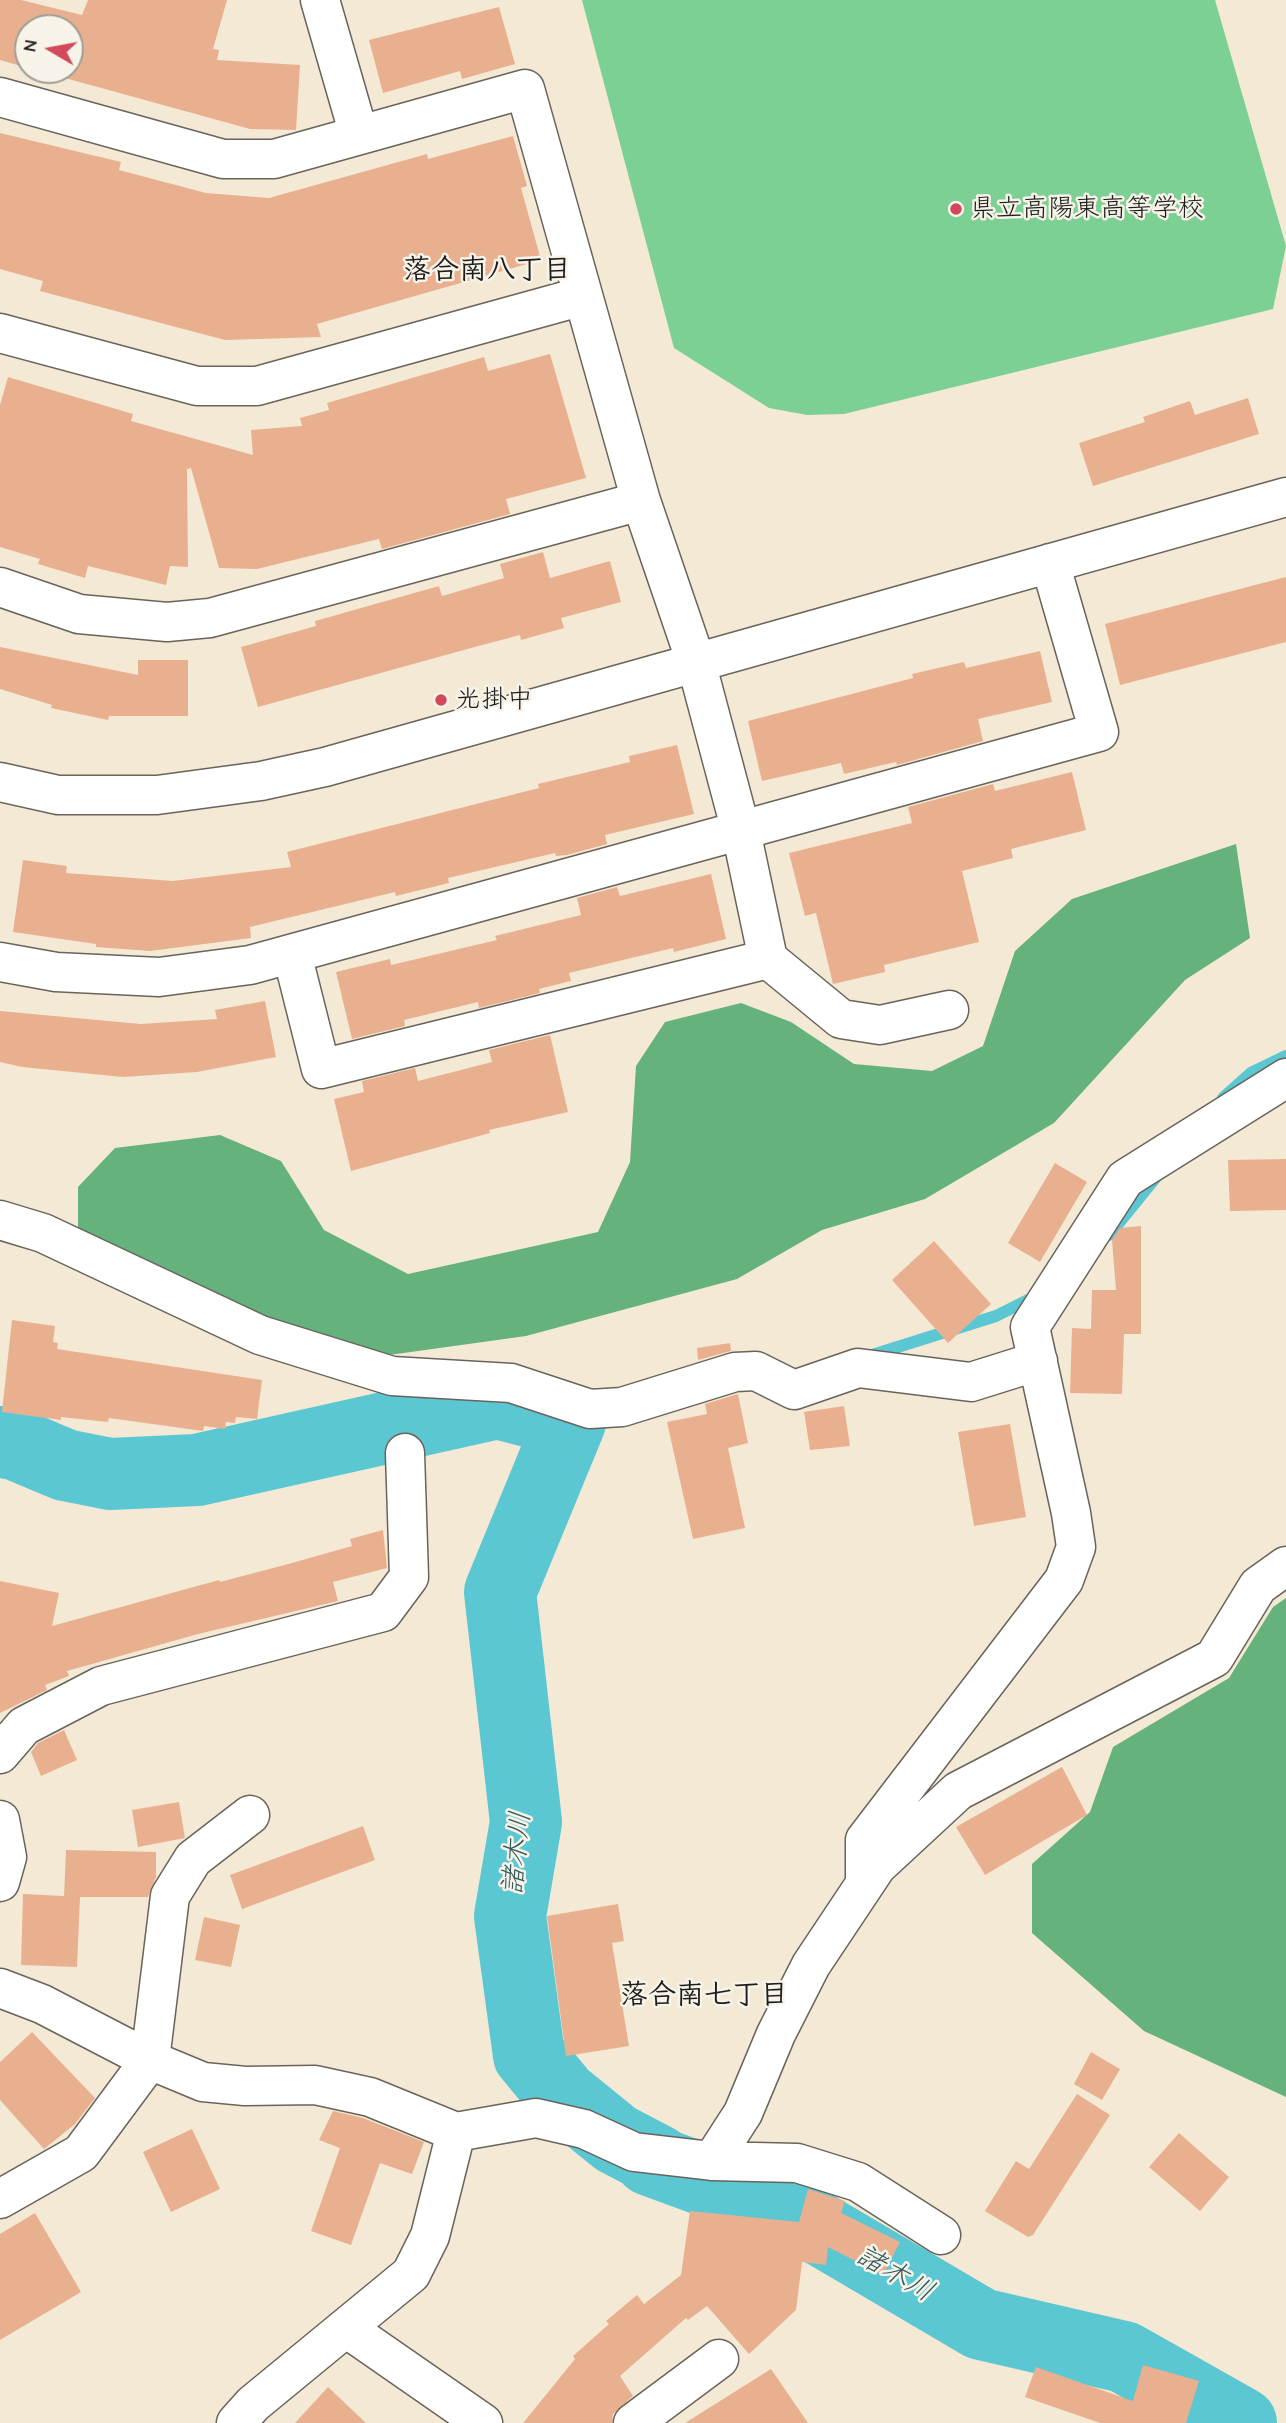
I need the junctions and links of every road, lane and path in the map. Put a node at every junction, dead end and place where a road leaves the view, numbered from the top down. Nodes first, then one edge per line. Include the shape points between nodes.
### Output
1 (320, 0) edge
2 (0, 97) edge
3 (359, 135) junction
4 (583, 296) junction
5 (0, 333) edge
6 (1286, 497) edge
7 (641, 501) junction
8 (1051, 562) junction
9 (0, 587) edge
10 (696, 662) junction
11 (0, 782) edge
12 (741, 831) junction
13 (292, 954) junction
14 (768, 959) junction
15 (0, 962) edge
16 (949, 1010) dead end
17 (1286, 1078) edge
18 (0, 1220) edge
19 (1038, 1361) junction
20 (405, 1453) dead end
21 (1286, 1566) edge
22 (0, 1754) edge
23 (250, 1815) dead end
24 (0, 1821) edge
25 (0, 1882) edge
26 (865, 1884) junction
27 (0, 1988) edge
28 (150, 2060) junction
29 (456, 2132) junction
30 (712, 2161) junction
31 (0, 2199) edge
32 (941, 2235) dead end
33 (346, 2328) junction
34 (719, 2359) dead end
35 (236, 2423) edge
36 (482, 2423) edge
37 (633, 2423) edge

1 - 3 street
2 - 3 street via 223,159 274,159
3 - 4 street via 525,89
4 - 5 street via 257,386 197,386
4 - 7 street
6 - 8 street
7 - 9 street via 209,618 166,622 79,614
7 - 10 street
8 - 10 street
8 - 12 street via 1099,732
10 - 11 street via 325,767 261,780 144,795 58,795
10 - 12 street
12 - 13 street
12 - 14 street
13 - 14 street via 321,1069
13 - 15 street via 250,965 159,977 56,972
14 - 16 street via 841,1019 880,1025
17 - 19 street via 1125,1179 1030,1327
18 - 19 street via 43,1233 260,1335 391,1376 511,1383 590,1409 622,1406 735,1372 756,1371 793,1390 858,1368 971,1382
19 - 26 street via 1076,1547 1064,1580 865,1840
20 - 22 street via 409,1577 383,1612 101,1686 24,1726
21 - 26 street via 1258,1586 1214,1658 958,1791 877,1866
23 - 28 street via 193,1859 170,1896
24 - 25 street via 7,1857
26 - 30 street via 811,1965 743,2113
27 - 28 street via 42,2004
28 - 29 street via 203,2082 315,2085 370,2097
28 - 31 street via 81,2153
29 - 30 street via 536,2118 584,2129 634,2152
29 - 33 street via 430,2235 411,2274
30 - 32 street via 797,2163 858,2182
33 - 35 street
33 - 36 street
34 - 37 street

